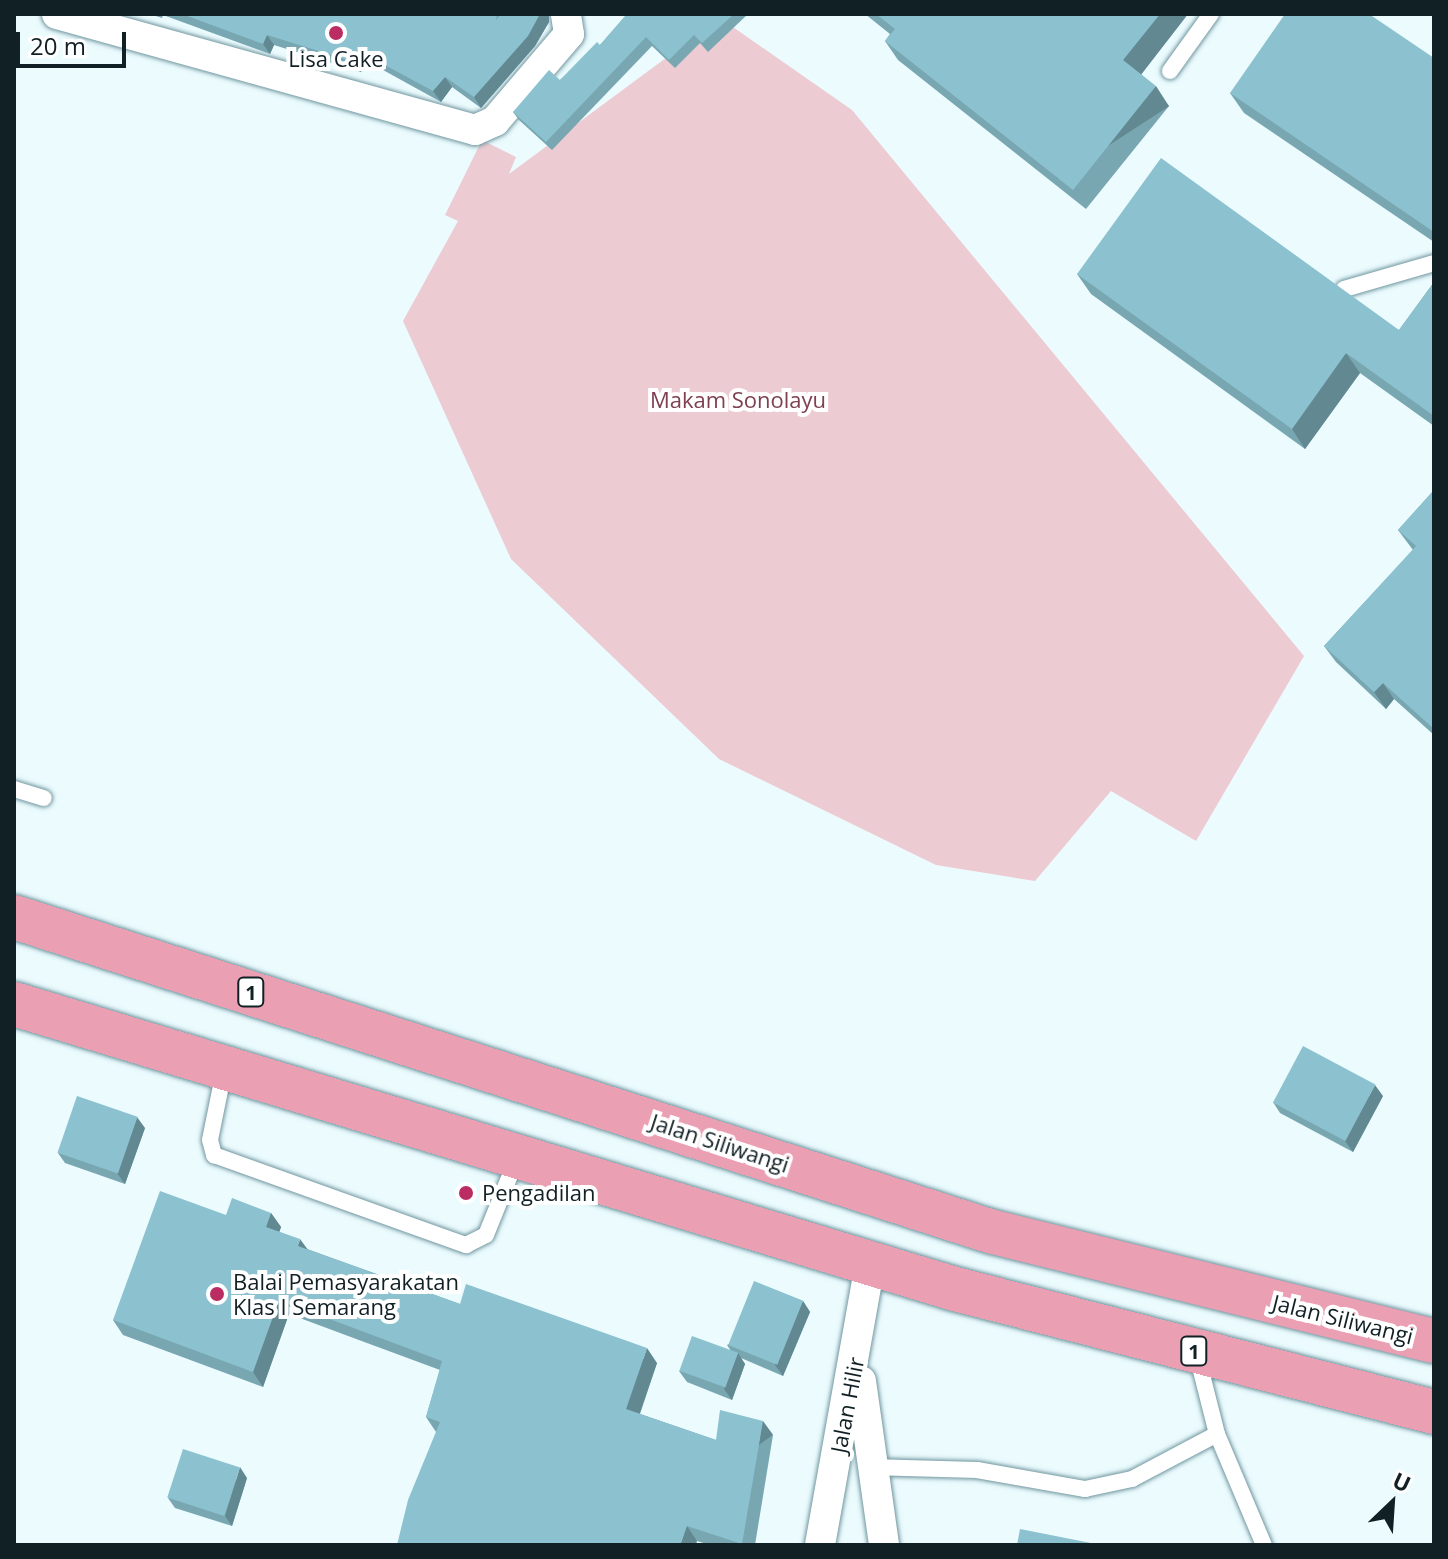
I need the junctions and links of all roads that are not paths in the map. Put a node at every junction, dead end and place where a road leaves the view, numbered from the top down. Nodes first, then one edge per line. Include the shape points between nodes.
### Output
1 (57, 14) edge
2 (1211, 14) edge
3 (568, 15) edge
4 (1170, 71) dead end
5 (1434, 263) edge
6 (1344, 289) edge
7 (14, 789) edge
8 (44, 798) dead end
9 (14, 917) edge
10 (14, 1004) edge
11 (224, 1069) junction
12 (517, 1158) junction
13 (870, 1264) junction
14 (1434, 1341) edge
15 (857, 1351) junction
16 (1196, 1352) junction
17 (1434, 1412) edge
18 (1217, 1434) junction
19 (870, 1467) junction
20 (820, 1545) edge
21 (884, 1545) edge
22 (1264, 1545) edge

1 - 3 street via 475,130 495,121 569,34
2 - 4 lane
5 - 6 lane
7 - 8 lane
9 - 14 highway, Jalan Siliwangi / 1 via 993,1232
10 - 11 highway, 1
11 - 12 highway, 1
11 - 12 lane via 210,1140 214,1155 466,1245 486,1235
12 - 13 highway, 1
13 - 15 street, Jalan Hilir
13 - 16 highway, 1
15 - 19 street
15 - 20 street, Jalan Hilir
16 - 17 highway, 1
16 - 18 lane
18 - 19 lane via 1132,1479 1085,1489 977,1470
18 - 22 lane
19 - 21 street

